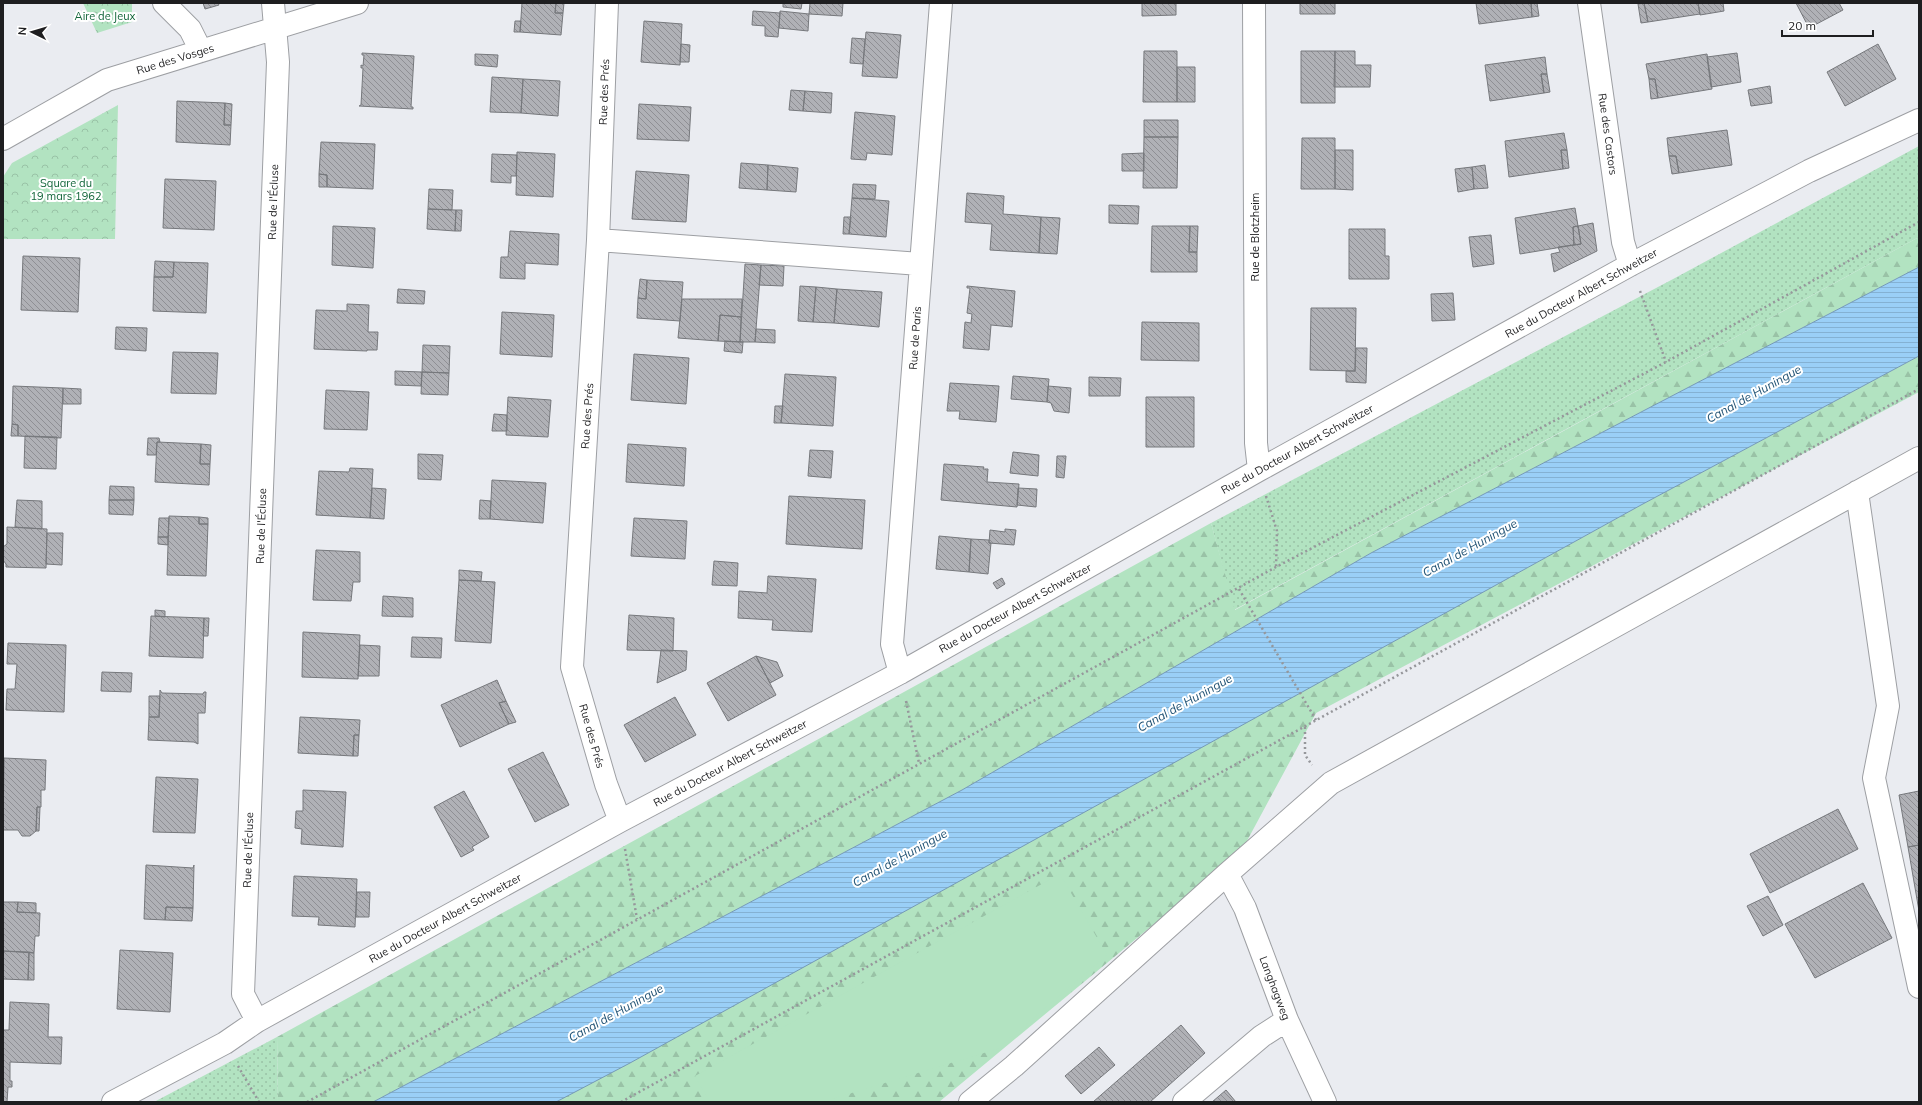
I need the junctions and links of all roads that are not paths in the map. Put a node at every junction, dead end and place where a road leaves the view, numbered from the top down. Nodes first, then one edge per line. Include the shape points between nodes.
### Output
1 (164, 3) edge
2 (273, 3) edge
3 (357, 3) edge
4 (607, 3) edge
5 (941, 3) edge
6 (1254, 3) edge
7 (1589, 3) edge
8 (276, 27) junction
9 (201, 51) junction
10 (1919, 120) edge
11 (3, 139) edge
12 (598, 240) junction
13 (920, 264) junction
14 (1630, 265) junction
15 (1919, 458) edge
16 (1259, 470) junction
17 (1857, 492) junction
18 (900, 673) junction
19 (620, 821) junction
20 (1227, 874) junction
21 (1919, 987) edge
22 (1287, 1020) junction
23 (257, 1021) junction
24 (113, 1102) edge
25 (970, 1102) edge
26 (1184, 1102) edge
27 (1325, 1102) edge

1 - 9 street via 190,29
2 - 8 street, Rue de l'Écluse
3 - 8 street, Rue des Vosges
4 - 12 street, Rue des Prés
5 - 13 street, Rue de Paris
6 - 16 street, Rue de Blotzheim via 1256,444
7 - 14 street, Rue des Castors via 1623,242
8 - 9 street, Rue des Vosges
8 - 23 street, Rue de l'Écluse via 278,75 243,994
9 - 11 street, Rue des Vosges via 107,80
10 - 14 street, Rue du Docteur Albert Schweitzer via 1809,171
12 - 13 street
12 - 19 street, Rue des Prés via 572,667 606,784
13 - 18 street, Rue de Paris via 892,644
14 - 16 street, Rue du Docteur Albert Schweitzer
15 - 17 street
16 - 18 street, Rue du Docteur Albert Schweitzer
17 - 20 street via 1331,783
17 - 21 street via 1888,706 1874,778
18 - 19 street, Rue du Docteur Albert Schweitzer
19 - 23 street, Rue du Docteur Albert Schweitzer
20 - 22 street, Langhagweg via 1245,908
20 - 25 street via 1014,1066
22 - 26 street via 1262,1036
22 - 27 street, Langhagweg
23 - 24 street, Rue du Docteur Albert Schweitzer via 224,1044

